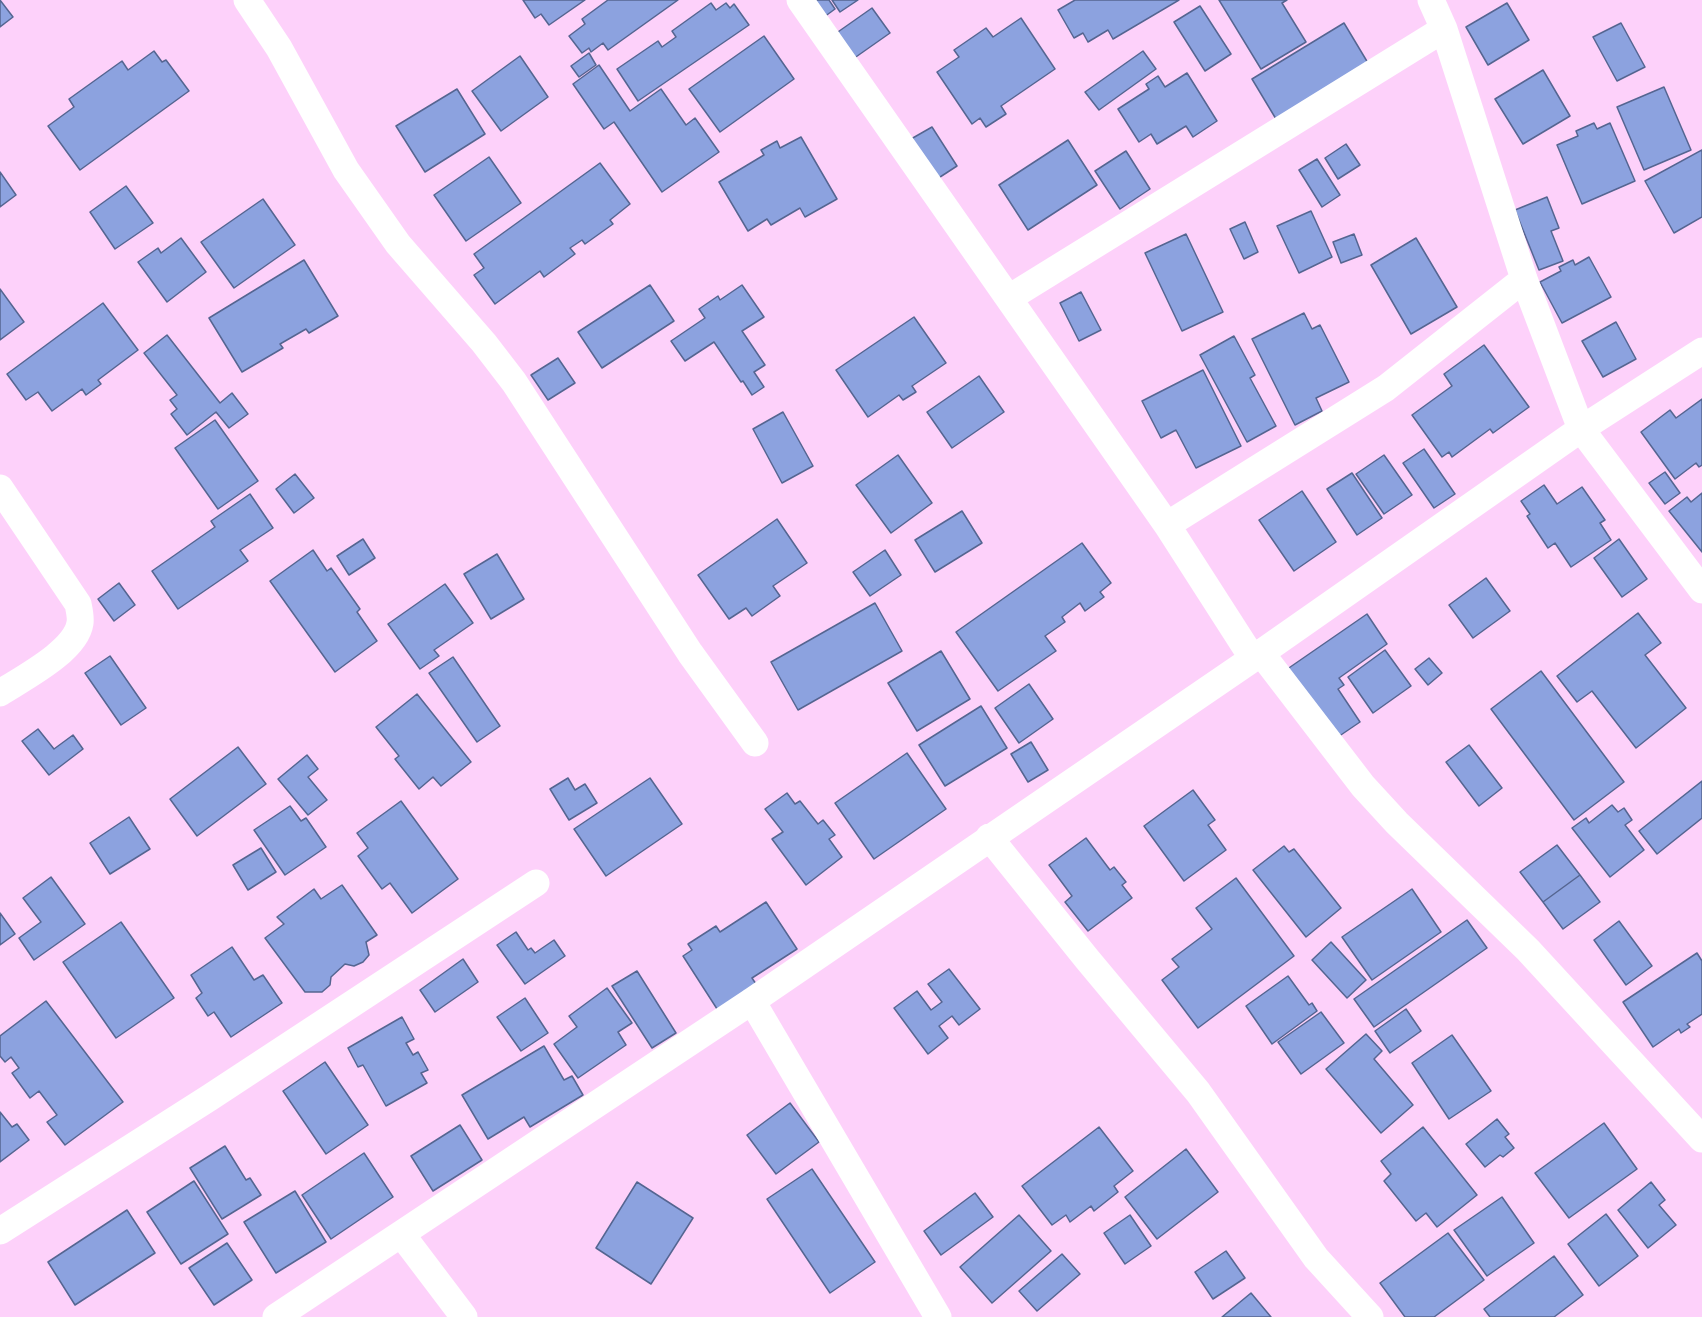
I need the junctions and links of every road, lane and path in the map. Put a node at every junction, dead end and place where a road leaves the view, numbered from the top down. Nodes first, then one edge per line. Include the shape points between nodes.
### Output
1 (247, 0) edge
2 (800, 0) edge
3 (1431, 0) edge
4 (1444, 30) junction
5 (1524, 279) junction
6 (1009, 298) junction
7 (1702, 351) edge
8 (1581, 429) junction
9 (0, 488) edge
10 (1167, 525) junction
11 (1702, 590) edge
12 (1257, 656) junction
13 (0, 693) edge
14 (755, 743) dead end
15 (989, 837) junction
16 (536, 883) dead end
17 (752, 1001) junction
18 (1702, 1139) edge
19 (0, 1231) edge
20 (402, 1234) junction
21 (276, 1317) edge
22 (464, 1317) edge
23 (938, 1317) edge
24 (1370, 1317) edge

1 - 14 street via 279,48 346,170 398,244 514,382 690,653
2 - 6 street
3 - 4 street
4 - 5 street
4 - 6 street
5 - 8 street
5 - 10 street via 1386,388
6 - 10 street
7 - 8 street
8 - 11 street
8 - 12 street
9 - 13 street via 78,604 81,623 61,654
10 - 12 street
12 - 15 street
12 - 18 street via 1397,823 1528,950
15 - 17 street
15 - 24 street via 1198,1092 1316,1258
16 - 19 street
17 - 20 street
17 - 23 street
20 - 21 street
20 - 22 street

